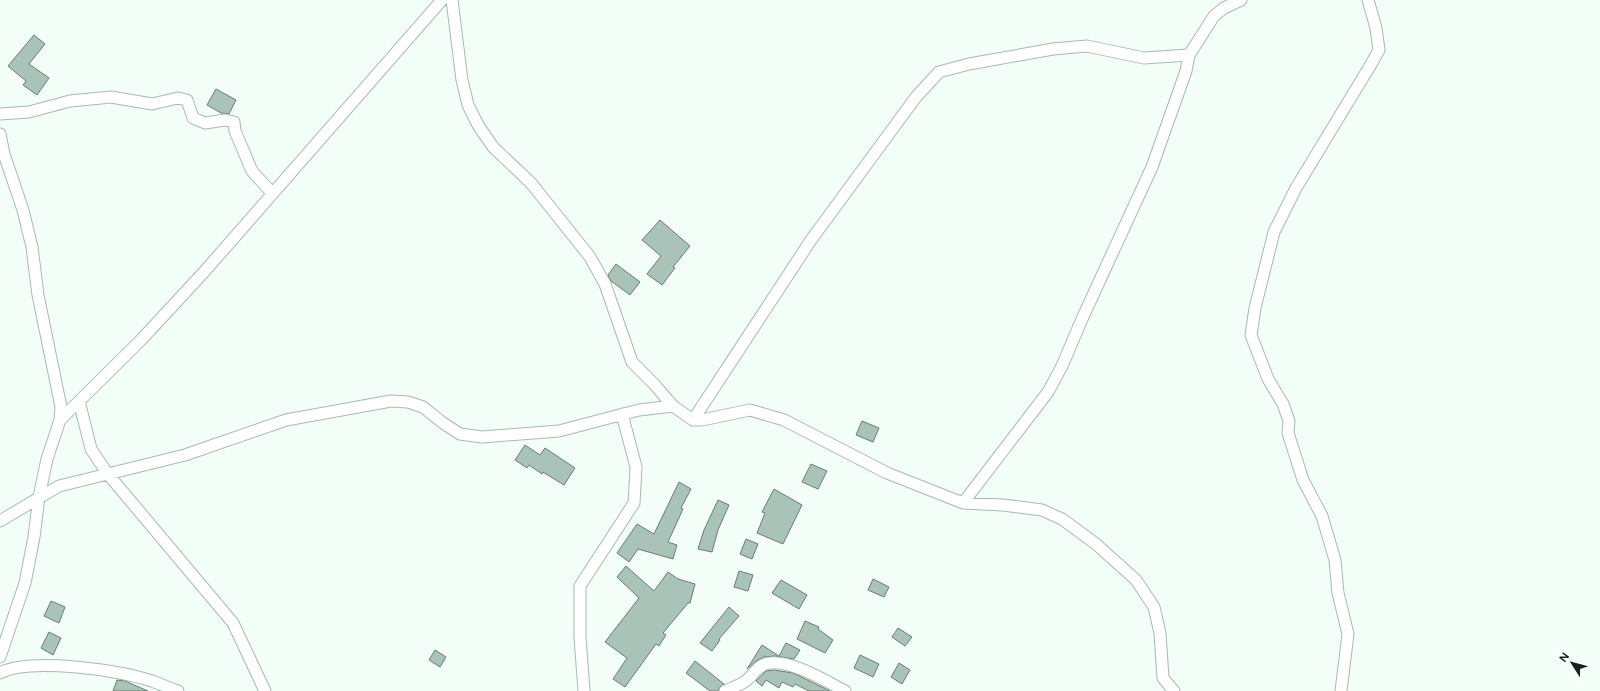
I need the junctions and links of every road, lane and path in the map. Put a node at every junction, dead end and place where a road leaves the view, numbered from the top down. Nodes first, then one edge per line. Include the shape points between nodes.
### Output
1 (442, 0) edge
2 (452, 0) edge
3 (1241, 0) edge
4 (1368, 0) edge
5 (1189, 55) junction
6 (0, 114) edge
7 (0, 134) edge
8 (272, 193) junction
9 (79, 401) junction
10 (673, 406) junction
11 (622, 414) junction
12 (60, 420) junction
13 (693, 420) junction
14 (107, 473) junction
15 (39, 497) junction
16 (963, 503) junction
17 (0, 521) edge
18 (0, 657) edge
19 (0, 673) edge
20 (744, 687) edge
21 (178, 691) edge
22 (264, 691) edge
23 (584, 691) edge
24 (725, 691) edge
25 (845, 691) edge
26 (1174, 691) edge
27 (1341, 691) edge

1 - 8 street
2 - 10 street via 462,80 468,105 478,125 494,147 531,183 590,257 605,284 632,362
3 - 5 street via 1214,16
4 - 27 street via 1379,50 1296,188 1274,232 1255,308 1251,336 1268,379 1283,404 1289,421 1288,433 1303,480 1322,516 1335,560 1338,593 1348,634
5 - 13 street via 1144,58 1087,46 1053,49 939,72 916,97 811,240
5 - 16 street via 1186,71 1152,168 1062,366 1048,392
6 - 8 street via 29,112 70,101 111,97 152,104 178,98 188,100 193,118 205,123 225,120 234,122 235,131 252,171
7 - 12 street via 32,247 38,295 61,407
8 - 9 street via 142,340
9 - 12 street
9 - 14 street via 91,449
10 - 11 street
10 - 13 street
11 - 14 street via 559,431 482,437 460,434 423,407 408,402 391,401 286,420 186,455
11 - 23 street via 636,467 634,503 580,586
12 - 15 street via 47,459
13 - 16 street via 750,410 784,420 887,473
14 - 15 street via 59,486
14 - 22 street via 233,623
15 - 17 street
15 - 18 street via 25,583
16 - 26 street via 1042,510 1062,518 1096,544 1136,580 1154,607 1160,633 1163,678
19 - 21 street via 8,669 39,666 96,668 151,680
20 - 24 street
20 - 25 street via 755,671 765,664 788,664

